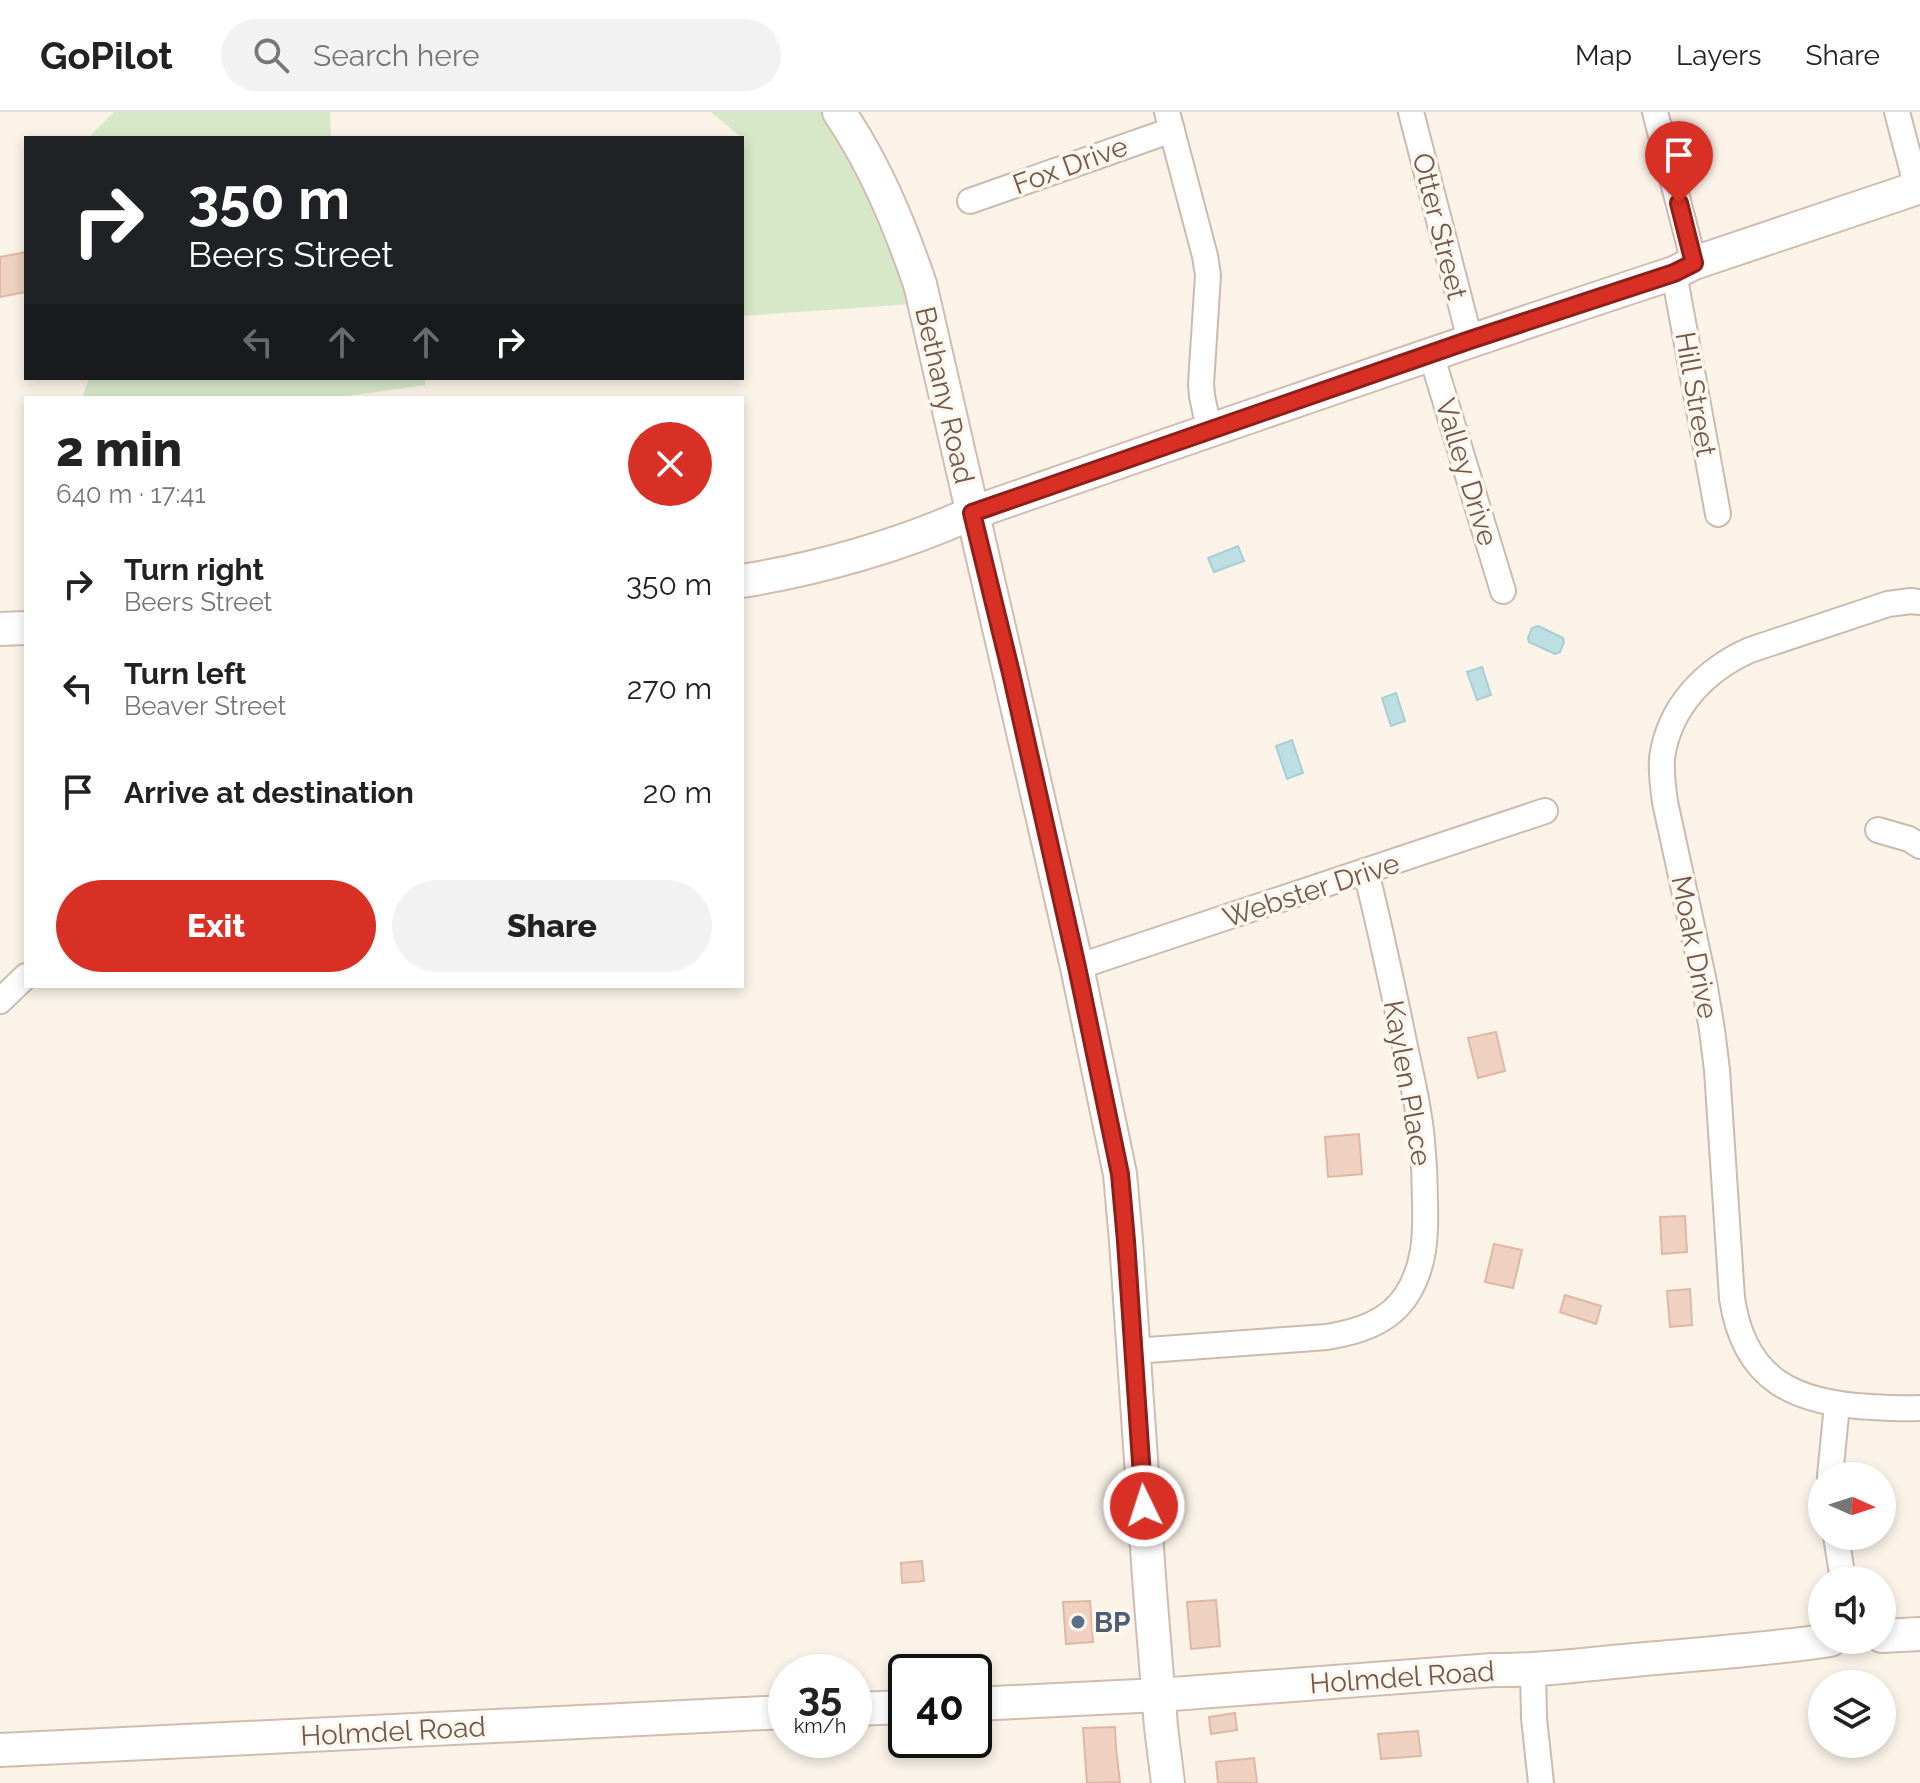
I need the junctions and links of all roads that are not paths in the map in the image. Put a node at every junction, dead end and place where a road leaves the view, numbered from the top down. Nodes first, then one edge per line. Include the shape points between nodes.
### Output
1 (839, 112) edge
2 (1411, 112) edge
3 (1655, 112) edge
4 (1897, 112) edge
5 (1169, 121) edge
6 (1918, 187) edge
7 (970, 201) dead end
8 (1684, 268) junction
9 (1470, 340) junction
10 (1431, 354) junction
11 (1209, 429) junction
12 (972, 513) junction
13 (1718, 514) dead end
14 (744, 581) edge
15 (1503, 591) dead end
16 (1920, 602) edge
17 (24, 628) edge
18 (0, 629) edge
19 (1545, 811) dead end
20 (1878, 830) dead end
21 (1920, 846) edge
22 (1366, 872) junction
23 (1077, 967) junction
24 (24, 978) edge
25 (0, 1001) edge
26 (1134, 1351) junction
27 (1837, 1405) junction
28 (1920, 1408) edge
29 (1831, 1462) edge
30 (1920, 1634) edge
31 (1896, 1635) edge
32 (1808, 1643) edge
33 (1533, 1671) junction
34 (1159, 1695) junction
35 (992, 1703) edge
36 (768, 1713) edge
37 (0, 1750) edge
38 (1168, 1783) edge
39 (1541, 1783) edge

1 - 12 street, Bethany Road via 899,223 920,284
2 - 9 street, Otter Street
3 - 8 street, Hill Street
4 - 6 street
5 - 7 street, Fox Drive
5 - 11 street via 1208,275 1201,384
6 - 8 street
8 - 9 street
8 - 13 street, Hill Street
9 - 10 street
10 - 11 street
10 - 15 street, Valley Drive
11 - 12 street
12 - 14 street via 935,530 821,565
12 - 23 street, Bethany Road
16 - 27 street, Moak Drive via 1888,604 1732,658 1687,696 1662,757 1665,802 1712,1030 1735,1316 1748,1350 1768,1375 1796,1393
17 - 18 street
19 - 22 street, Webster Drive
20 - 21 street
22 - 23 street, Webster Drive
22 - 26 street, Kaylen Place via 1422,1139 1424,1249 1406,1296 1375,1323 1352,1333
23 - 26 street, Bethany Road via 1120,1174
24 - 25 street
26 - 34 street, Bethany Road
27 - 28 street, Moak Drive
27 - 29 street
30 - 31 street
32 - 33 street, Holmdel Road
33 - 34 street, Holmdel Road
33 - 39 street
34 - 35 street, Holmdel Road
34 - 38 street, Bethany Road
36 - 37 street, Holmdel Road

